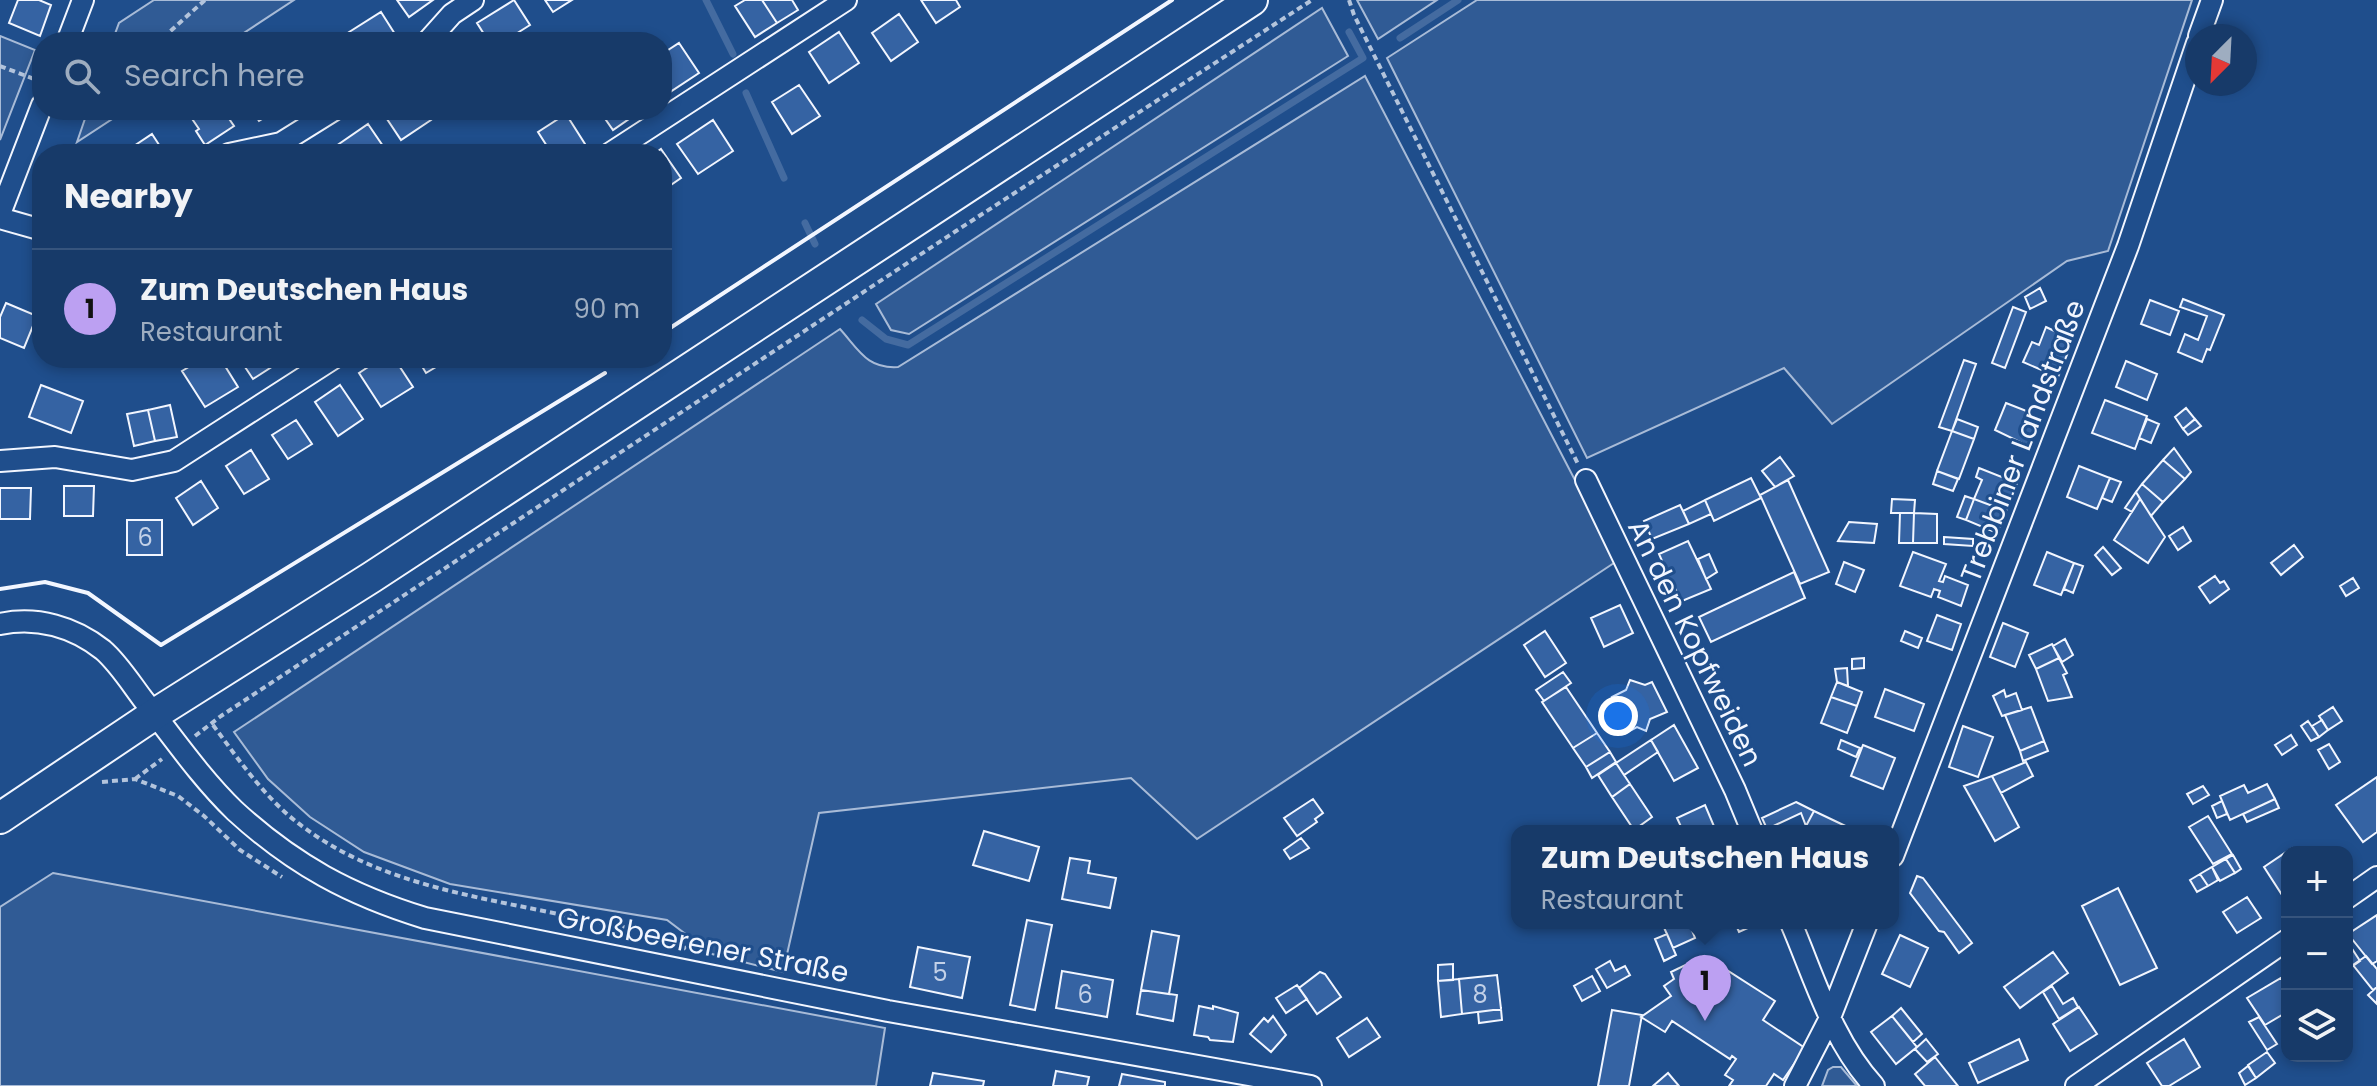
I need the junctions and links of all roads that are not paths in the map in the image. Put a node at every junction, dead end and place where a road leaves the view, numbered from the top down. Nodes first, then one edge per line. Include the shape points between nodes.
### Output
1 (83, 0) edge
2 (473, 0) edge
3 (846, 0) edge
4 (1252, 0) edge
5 (2212, 0) edge
6 (2203, 24) edge
7 (71, 32) edge
8 (436, 32) edge
9 (2185, 78) edge
10 (672, 113) edge
11 (36, 120) edge
12 (318, 120) edge
13 (661, 120) edge
14 (276, 144) edge
15 (624, 144) edge
16 (0, 216) edge
17 (32, 227) edge
18 (318, 368) edge
19 (0, 461) edge
20 (1586, 480) road end
21 (0, 624) edge
22 (155, 714) junction
23 (0, 818) edge
24 (1749, 825) edge
25 (1899, 840) edge
26 (2377, 877) edge
27 (2353, 894) edge
28 (1793, 929) edge
29 (1865, 929) edge
30 (2281, 944) edge
31 (1829, 1020) junction
32 (1311, 1086) edge
33 (1795, 1086) edge
34 (1874, 1086) edge
35 (2076, 1086) edge

1 - 7 street
2 - 8 street
3 - 10 street
4 - 22 main road via 398,561
5 - 6 street
9 - 25 street, Trebbiner Landstraße via 2128,246
11 - 16 street
12 - 14 street
13 - 15 street
16 - 17 street
18 - 19 street via 174,461 132,470 55,457
20 - 24 street, An den Kopfweiden
21 - 22 street, Großbeerener Straße via 47,622 77,633 110,657
22 - 23 main road
22 - 32 street, Großbeerener Straße via 205,779 260,832 318,874 381,904 425,918 946,1022
26 - 27 street
28 - 31 street
29 - 31 street
30 - 35 street
31 - 33 street
31 - 34 street

